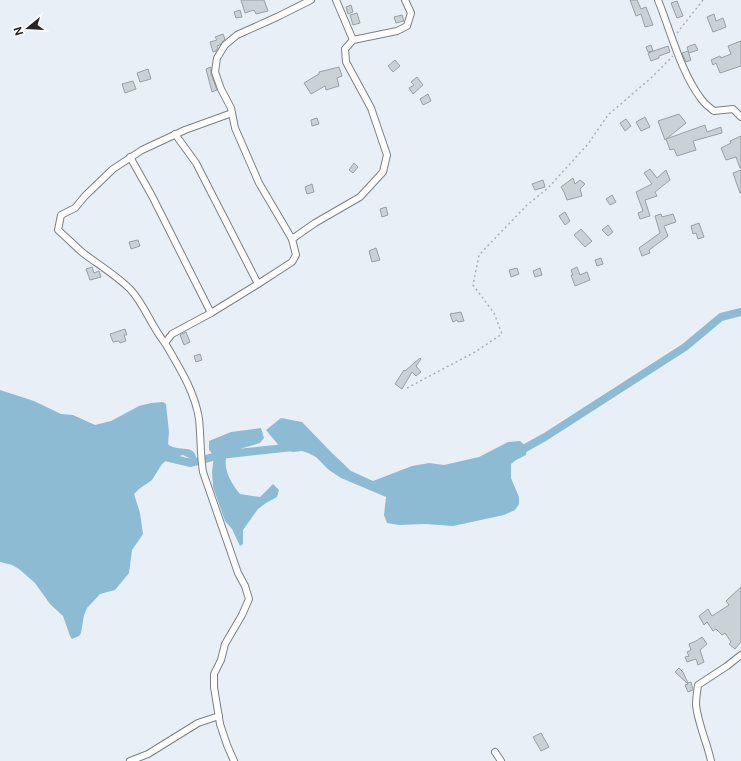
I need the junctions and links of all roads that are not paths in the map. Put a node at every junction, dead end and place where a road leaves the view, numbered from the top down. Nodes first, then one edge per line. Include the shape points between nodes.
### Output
1 (311, 0) edge
2 (336, 0) edge
3 (405, 0) edge
4 (658, 0) edge
5 (353, 40) junction
6 (232, 113) junction
7 (741, 118) edge
8 (175, 134) junction
9 (130, 157) junction
10 (292, 239) junction
11 (258, 284) junction
12 (211, 314) junction
13 (165, 344) junction
14 (741, 655) edge
15 (219, 716) junction
16 (496, 752) dead end
17 (130, 761) edge
18 (234, 761) edge
19 (501, 761) edge
20 (711, 761) edge

1 - 6 street via 237,35 224,46 215,72
2 - 5 street
3 - 5 street via 411,13 407,26 397,31
4 - 7 street via 677,52 702,101 714,111 733,109
5 - 10 street via 345,49 346,62 371,108 388,155 383,172 360,197
6 - 8 street
6 - 10 street via 235,128 260,183
8 - 9 street
8 - 11 street via 196,163
9 - 12 street
9 - 13 street via 113,169 75,208 61,215 58,230 129,288
10 - 11 street via 296,255 292,262
11 - 12 street
12 - 13 street via 172,334
13 - 15 street via 183,373 192,394 199,419 203,472 249,599 225,644 214,674
14 - 20 street via 698,685 696,704
15 - 17 street via 198,723 148,754
15 - 18 street
16 - 19 street

